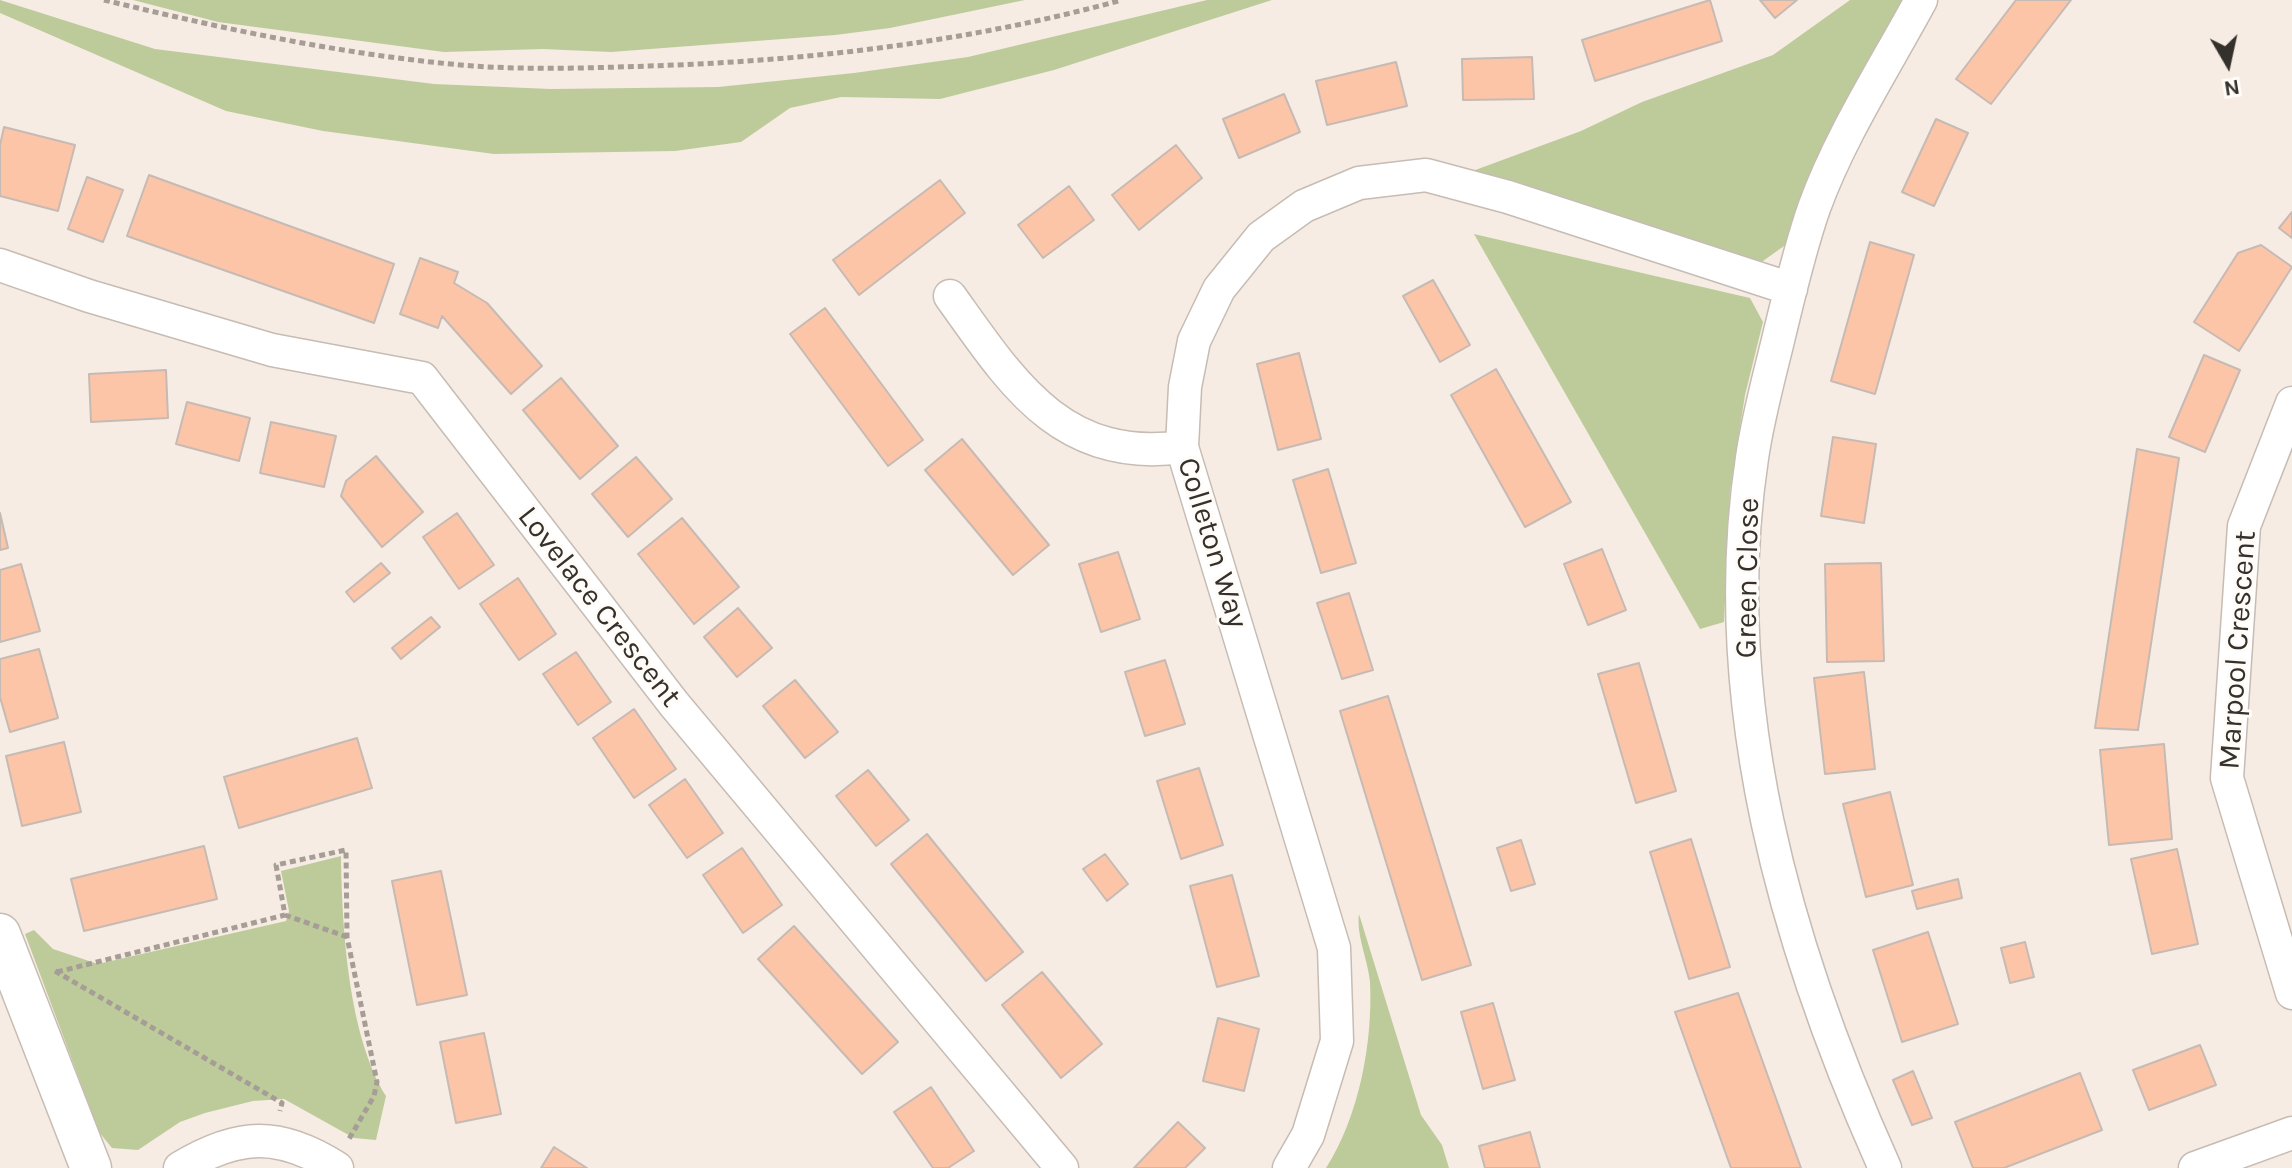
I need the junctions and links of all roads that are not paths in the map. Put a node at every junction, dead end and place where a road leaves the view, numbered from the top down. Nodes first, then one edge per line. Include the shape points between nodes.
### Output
1 (1921, 0) edge
2 (0, 265) edge
3 (1791, 289) junction
4 (950, 296) dead end
5 (2292, 403) edge
6 (1182, 447) junction
7 (5, 949) edge
8 (2292, 993) edge
9 (2292, 1133) edge
10 (336, 1167) edge
11 (91, 1168) edge
12 (180, 1168) edge
13 (1062, 1168) edge
14 (1289, 1168) edge
15 (1885, 1168) edge
16 (2195, 1168) edge

1 - 3 street, Green Close via 1815,206
2 - 13 street, Lovelace Crescent via 272,350 422,378 674,704
3 - 6 street, Colleton Way via 1426,175 1359,183 1304,206 1261,237 1219,289 1194,341
3 - 15 street, Green Close via 1752,458 1745,539 1742,617 1753,747 1775,866 1846,1082
4 - 6 street via 1011,382 1063,425 1151,451
5 - 8 street, Marpool Crescent via 2244,526 2227,778
6 - 14 street, Colleton Way via 1334,948 1337,1041 1308,1135
7 - 11 street
9 - 16 street
10 - 12 street via 302,1149 271,1141 227,1144

